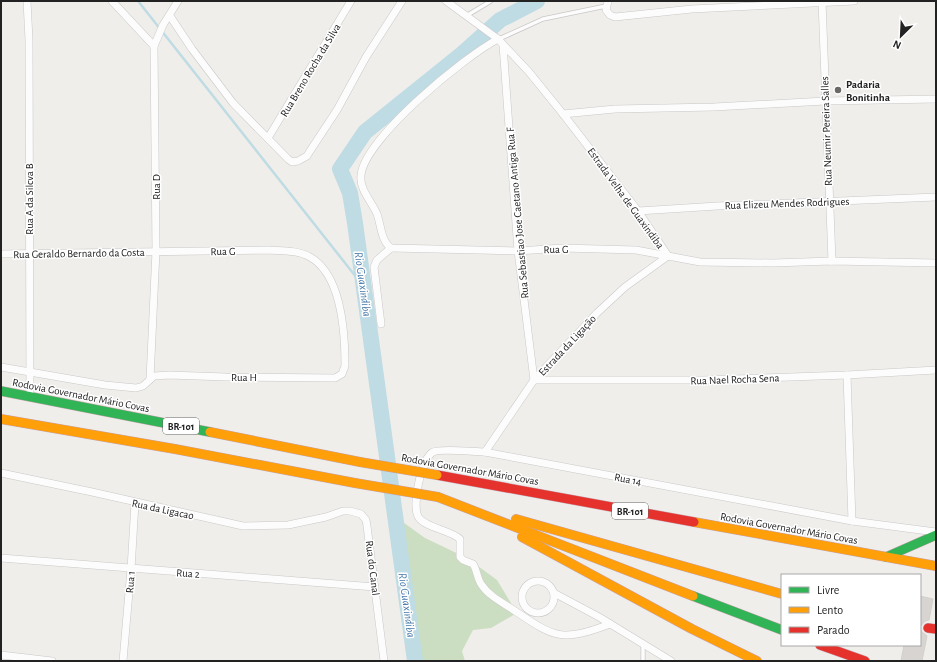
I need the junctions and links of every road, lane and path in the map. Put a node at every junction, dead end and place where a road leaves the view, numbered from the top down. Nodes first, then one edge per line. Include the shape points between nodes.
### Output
1 (27, 1) edge
2 (112, 1) edge
3 (178, 1) edge
4 (351, 1) edge
5 (402, 1) edge
6 (446, 1) edge
7 (491, 1) edge
8 (822, 1) edge
9 (854, 1) edge
10 (607, 4) edge
11 (170, 16) junction
12 (465, 16) junction
13 (498, 39) junction
14 (503, 45) junction
15 (154, 46) junction
16 (936, 99) edge
17 (825, 101) junction
18 (563, 114) junction
19 (268, 138) junction
20 (936, 197) edge
21 (829, 201) junction
22 (638, 211) junction
23 (391, 248) junction
24 (156, 251) junction
25 (290, 251) joint
26 (518, 251) junction
27 (29, 253) junction
28 (1, 254) edge
29 (668, 256) junction
30 (832, 261) junction
31 (936, 263) edge
32 (381, 324) dead end
33 (1, 367) edge
34 (936, 370) edge
35 (29, 371) junction
36 (847, 375) junction
37 (150, 379) junction
38 (534, 380) junction
39 (1, 391) edge
40 (30, 396) junction
41 (1, 418) edge
42 (485, 452) junction
43 (1, 473) edge
44 (438, 497) junction
45 (135, 503) junction
46 (326, 517) joint
47 (852, 521) junction
48 (936, 534) edge
49 (886, 557) junction
50 (1, 558) edge
51 (936, 566) edge
52 (131, 569) junction
53 (375, 587) junction
54 (554, 593) junction
55 (781, 594) edge
56 (610, 624) junction
57 (781, 630) edge
58 (643, 645) junction
59 (823, 646) edge
60 (1, 655) edge
61 (52, 661) edge
62 (123, 661) edge
63 (384, 661) edge
64 (643, 661) edge
65 (672, 661) edge
66 (757, 661) edge
67 (864, 661) edge

1 - 27 street, Rua A da Silcva B
2 - 15 street
3 - 11 street, Rua D
4 - 19 street, Rua Breno Rocha da Silva
5 - 19 street via 307,156 298,161 290,161
6 - 12 street, Estrada Velha de Guaxindiba
7 - 12 lane
8 - 9 street
8 - 10 street via 618,16 608,13
8 - 17 street, Rua Neumir Pereira Salles
10 - 13 lane via 543,19
11 - 15 street, Rua D via 162,26
11 - 19 street via 233,103
12 - 13 street, Estrada Velha de Guaxindiba
13 - 14 street, Estrada Velha de Guaxindiba
13 - 23 street via 472,55 416,101 377,144 365,162 361,184
14 - 18 street, Estrada Velha de Guaxindiba
14 - 26 street, Rua Sebastiao Jose Caetano Antiga Rua F
15 - 24 street, Rua D
16 - 17 street
17 - 18 street via 615,109
17 - 21 street, Rua Neumir Pereira Salles
18 - 22 street, Estrada Velha de Guaxindiba
20 - 21 street, Rua Elizeu Mendes Rodrigues
21 - 22 street, Rua Elizeu Mendes Rodrigues
21 - 30 street, Rua Neumir Pereira Salles
22 - 29 street, Estrada Velha de Guaxindiba
23 - 26 street, Rua G
23 - 32 street via 377,260 374,267
24 - 25 street, Rua G
24 - 27 street, Rua Geraldo Bernardo da Costa
24 - 37 street, Rua D
25 - 37 street, Rua H via 306,254 323,268 332,282 342,330 345,366 342,374 335,378 158,375
26 - 29 street, Rua G via 562,248 636,250
26 - 38 street, Rua Sebastiao Jose Caetano Antiga Rua F
27 - 28 street, Rua Geraldo Bernardo da Costa
27 - 35 street, Rua A da Silcva B
29 - 30 street, Estrada Velha de Guaxindiba via 700,262
29 - 38 street, Estrada da Ligação via 625,287
30 - 31 street, Estrada Velha de Guaxindiba
33 - 35 street, Rua H
34 - 36 street, Rua Nael Rocha Sena
35 - 37 street, Rua H via 131,388 143,386
35 - 40 street, Rua A da Silcva B
36 - 38 street, Rua Nael Rocha Sena via 681,380
36 - 47 street
38 - 42 street, Estrada da Ligação
39 - 40 highway, Rodovia Governador Mário Covas / BR-101
40 - 49 highway, Rodovia Governador Mário Covas / BR-101, bridge via 360,462
41 - 44 highway, BR-101, bridge
42 - 47 street, Rua 14
42 - 56 street, Rua 14 via 434,451 424,464 418,485 418,515 424,522 458,537 461,542 460,557 474,566 478,580 484,588 535,625 556,635 568,635
43 - 45 street, Rua da Ligacao
44 - 55 highway, BR-101
44 - 57 highway, BR-101
44 - 66 highway, BR-101 via 502,526 685,626
45 - 46 street, Rua da Ligacao via 243,526 288,525
45 - 52 street, Rua 1
46 - 53 street, Rua do Canal via 343,511 358,512 364,516
47 - 48 street, Rua 14
48 - 49 highway
49 - 51 highway, Rodovia Governador Mário Covas / BR-101
50 - 52 street, Rua 2
52 - 53 street, Rua 2
52 - 62 street, Rua 1
53 - 63 street, Rua do Canal
54 - 54 street via 548,584 538,580 527,584 521,598 530,611 540,613 550,608
54 - 56 street
56 - 58 street
58 - 64 lane
58 - 65 street
59 - 67 highway
60 - 61 street

